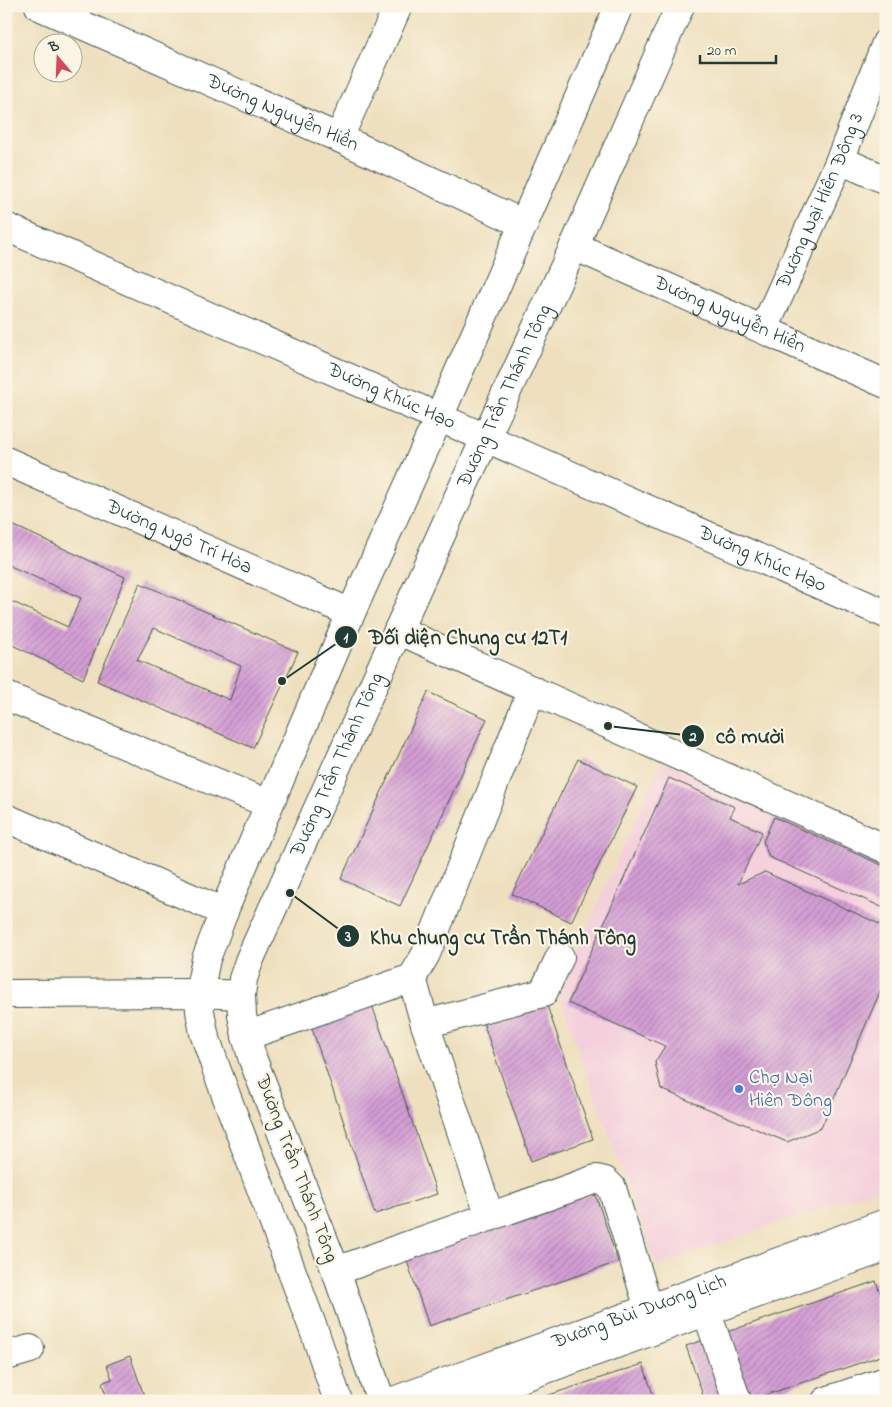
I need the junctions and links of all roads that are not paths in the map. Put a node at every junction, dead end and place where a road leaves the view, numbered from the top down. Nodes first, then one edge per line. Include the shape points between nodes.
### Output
1 (39, 6) edge
2 (398, 6) edge
3 (619, 6) edge
4 (680, 6) edge
5 (886, 44) edge
6 (338, 138) junction
7 (840, 160) junction
8 (886, 180) edge
9 (524, 224) junction
10 (6, 227) edge
11 (574, 246) junction
12 (764, 329) junction
13 (886, 384) edge
14 (439, 417) junction
15 (485, 438) junction
16 (6, 461) edge
17 (351, 613) junction
18 (886, 614) edge
19 (398, 630) junction
20 (532, 690) junction
21 (6, 696) edge
22 (269, 804) junction
23 (6, 818) edge
24 (886, 849) edge
25 (224, 912) junction
26 (560, 957) dead end
27 (412, 978) junction
28 (199, 993) junction
29 (6, 994) edge
30 (241, 995) junction
31 (425, 1024) junction
32 (246, 1036) junction
33 (490, 1217) junction
34 (880, 1234) edge
35 (336, 1271) junction
36 (704, 1301) junction
37 (649, 1309) junction
38 (886, 1381) edge
39 (338, 1401) edge
40 (381, 1401) edge
41 (393, 1401) edge
42 (457, 1401) edge
43 (737, 1401) edge
44 (826, 1401) edge

1 - 6 street, Đường Nguyễn Hiền
2 - 6 street
3 - 9 street, Đường Trần Thánh Tông
4 - 11 street, Đường Trần Thánh Tông
5 - 7 street, Đường Nại Hiên Đông 3
6 - 9 street, Đường Nguyễn Hiền
7 - 8 street
7 - 12 street, Đường Nại Hiên Đông 3
9 - 14 street, Đường Trần Thánh Tông
10 - 14 street, Đường Khúc Hạo
11 - 12 street, Đường Nguyễn Hiền
11 - 15 street, Đường Trần Thánh Tông
12 - 13 street, Đường Nguyễn Hiền
14 - 15 street, Đường Khúc Hạo
14 - 17 street, Đường Trần Thánh Tông
15 - 18 street, Đường Khúc Hạo
15 - 19 street, Đường Trần Thánh Tông
16 - 17 street, Đường Ngô Trí Hòa
17 - 22 street, Đường Trần Thánh Tông
19 - 20 street
19 - 30 street, Đường Trần Thánh Tông via 249,961
20 - 24 street
20 - 27 street via 426,954
21 - 22 street
22 - 25 street, Đường Trần Thánh Tông
23 - 25 street
25 - 28 street, Đường Trần Thánh Tông via 206,959
26 - 31 street via 543,994
27 - 31 street
27 - 32 street
28 - 29 street
28 - 30 street
28 - 39 street, Đường Trần Thánh Tông via 204,1033 214,1064
30 - 32 street, Đường Trần Thánh Tông
31 - 33 street
32 - 35 street, Đường Trần Thánh Tông
33 - 35 street
33 - 37 street via 596,1179 605,1181 612,1188
34 - 36 street, Đường Bùi Dương Lịch
35 - 40 street, Đường Trần Thánh Tông
36 - 37 street, Đường Bùi Dương Lịch
36 - 42 street
36 - 43 street
37 - 41 street, Đường Bùi Dương Lịch
38 - 44 street

